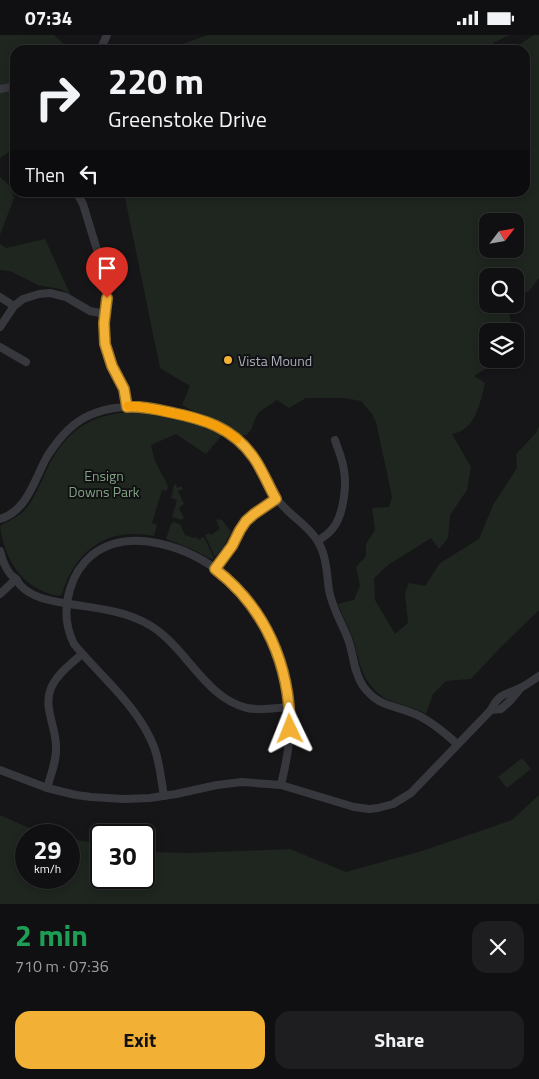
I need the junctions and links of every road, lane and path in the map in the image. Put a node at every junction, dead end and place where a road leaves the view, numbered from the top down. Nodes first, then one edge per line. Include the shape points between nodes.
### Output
1 (79, 197) edge
2 (0, 297) edge
3 (14, 306) junction
4 (105, 314) junction
5 (0, 327) edge
6 (0, 347) edge
7 (26, 362) dead end
8 (127, 407) junction
9 (335, 440) dead end
10 (276, 499) junction
11 (0, 519) edge
12 (318, 541) junction
13 (0, 551) edge
14 (215, 569) junction
15 (16, 579) junction
16 (0, 594) edge
17 (66, 604) junction
18 (82, 654) junction
19 (539, 676) edge
20 (289, 707) junction
21 (457, 744) junction
22 (0, 770) edge
23 (282, 785) junction
24 (47, 788) junction
25 (164, 796) junction

1 - 4 street via 101,263 107,298
2 - 3 street
3 - 4 street via 28,297 50,293 66,297 90,311
3 - 5 street
4 - 8 street via 107,351 124,389
6 - 7 street
8 - 10 street via 193,417 226,431 254,457
8 - 11 street via 93,413 69,428 48,456 22,504
9 - 12 street via 345,476 342,504 335,526
10 - 12 street
10 - 14 street via 246,521
12 - 21 street via 324,555 333,606 348,639 362,684 381,702 435,725
13 - 15 street
14 - 17 street via 178,549 136,540 115,543 90,557 75,575
14 - 20 street via 241,592 263,623 279,660
15 - 16 street
15 - 17 street via 34,595
17 - 18 street via 68,629
17 - 20 street via 126,615 151,626 174,644 215,690 230,701 253,709
18 - 24 street via 59,676 50,691 48,705 56,749
18 - 25 street via 122,696 142,723 158,759
19 - 21 street via 495,701 491,710
20 - 23 street via 289,740
21 - 23 street via 411,793 385,807 354,807
22 - 24 street
23 - 25 street via 228,783
24 - 25 street via 108,799

